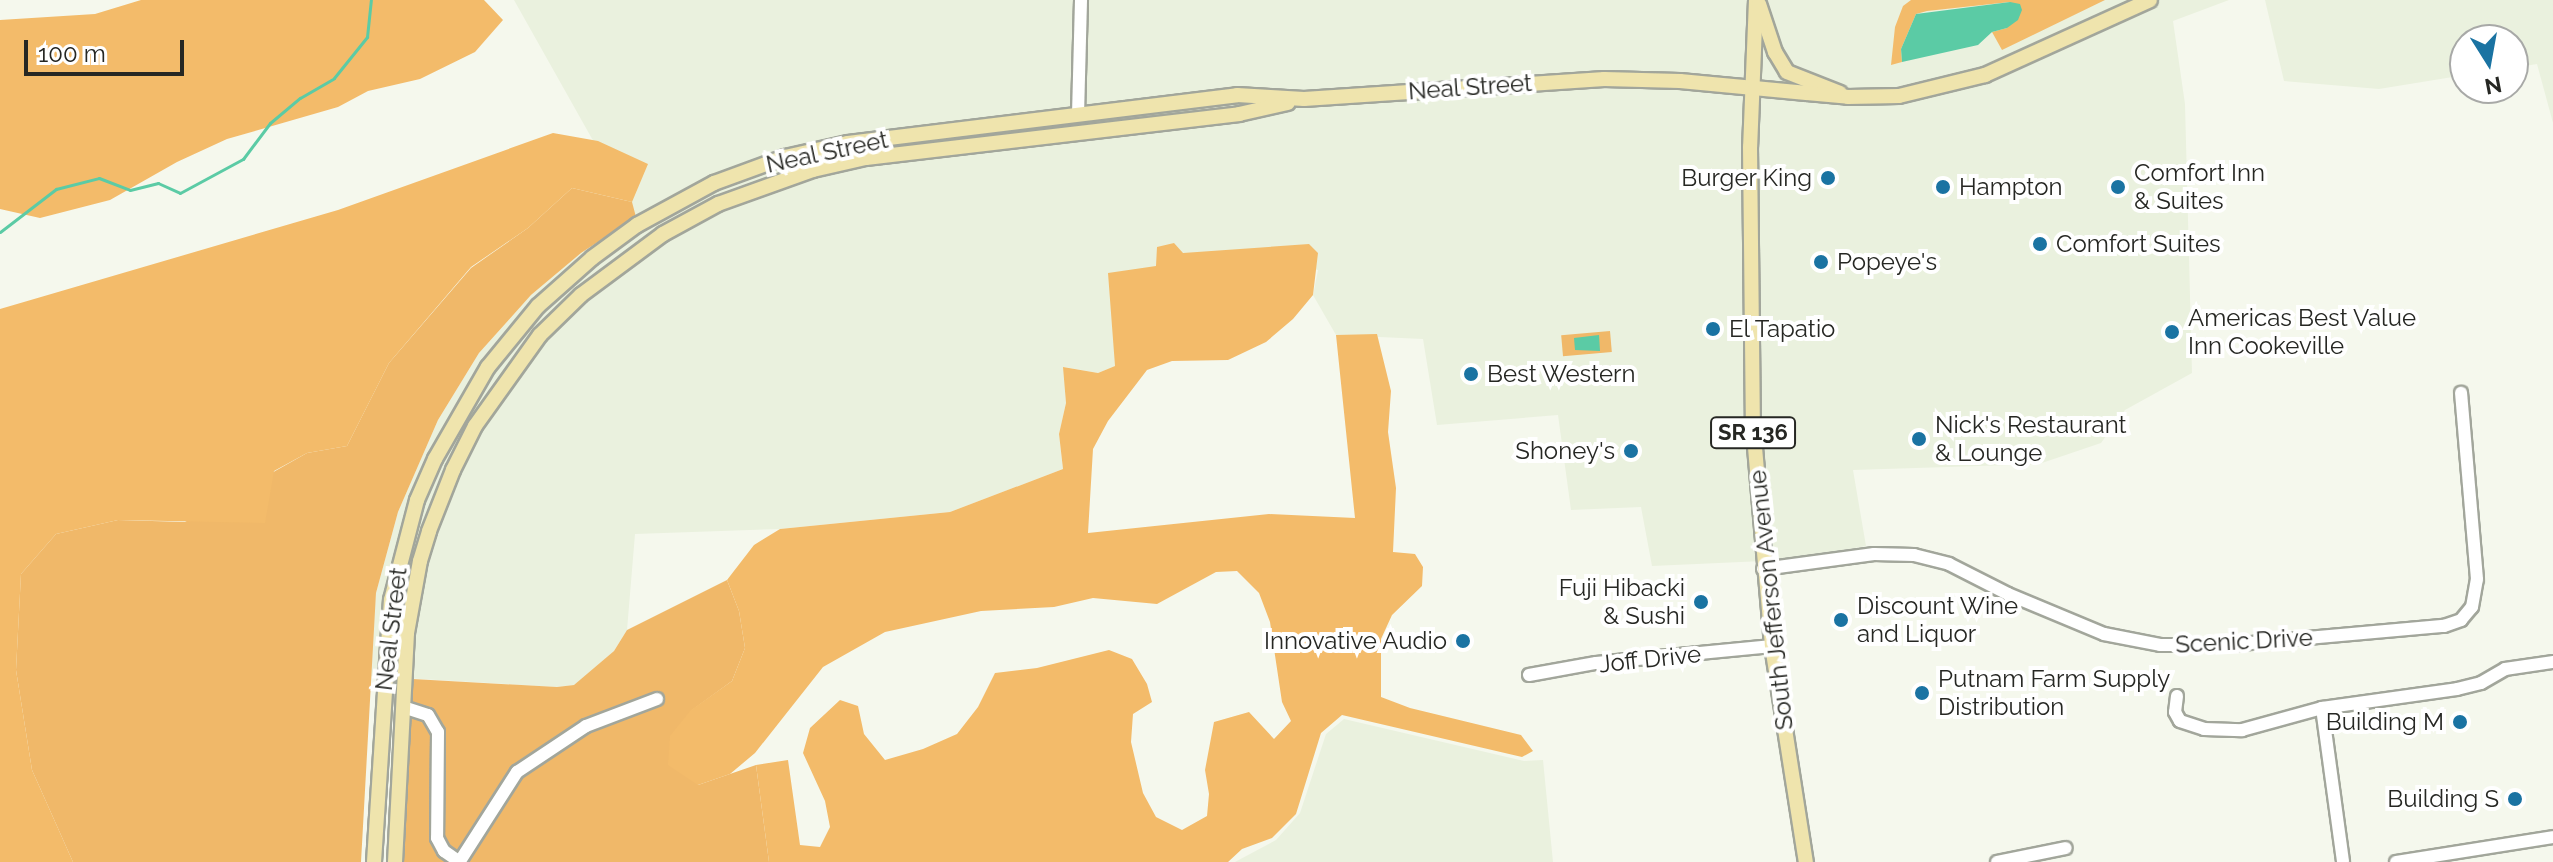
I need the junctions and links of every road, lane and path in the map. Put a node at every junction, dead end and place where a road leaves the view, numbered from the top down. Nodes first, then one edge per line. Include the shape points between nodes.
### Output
1 (1081, 0) edge
2 (1756, 0) edge
3 (2150, 0) edge
4 (1752, 88) junction
5 (1848, 97) junction
6 (1304, 99) junction
7 (1078, 115) junction
8 (2461, 393) dead end
9 (1763, 569) junction
10 (1772, 646) junction
11 (2553, 662) edge
12 (1529, 675) dead end
13 (2177, 696) dead end
14 (657, 699) dead end
15 (403, 707) junction
16 (2322, 708) junction
17 (2553, 837) edge
18 (2066, 848) dead end
19 (374, 862) edge
20 (395, 862) edge
21 (460, 862) edge
22 (1806, 862) edge
23 (1997, 862) edge
24 (2343, 862) edge
25 (2396, 862) edge

1 - 7 street
2 - 4 main road, South Jefferson Avenue / SR 136
2 - 5 main road via 1787,72
3 - 5 main road, Neal Street via 1985,75 1899,96
4 - 5 main road, Neal Street
4 - 6 main road, Neal Street via 1604,79
4 - 9 main road, South Jefferson Avenue / SR 136 via 1750,354
6 - 7 main road, Neal Street via 1237,95
6 - 15 main road, Neal Street via 1239,114 866,158 718,204 616,266 540,335 475,426 442,495 420,561 411,600
7 - 19 main road, Neal Street via 848,143 749,169 637,225 538,306 488,367 450,430 417,500 400,554 385,643
8 - 9 street, Scenic Drive via 2477,579 2472,607 2461,620 2444,626 2229,645 2160,645 2104,634 1949,564 1914,555 1874,554
9 - 10 main road, South Jefferson Avenue / SR 136
10 - 12 street, Joff Drive
10 - 22 main road, South Jefferson Avenue / SR 136
11 - 16 street via 2505,669 2457,689
13 - 16 street via 2180,721 2204,729 2242,730
14 - 21 street via 586,726 517,772
15 - 20 main road, Neal Street
15 - 21 street via 428,715 438,732 437,838
16 - 24 street
17 - 25 street
18 - 23 street

